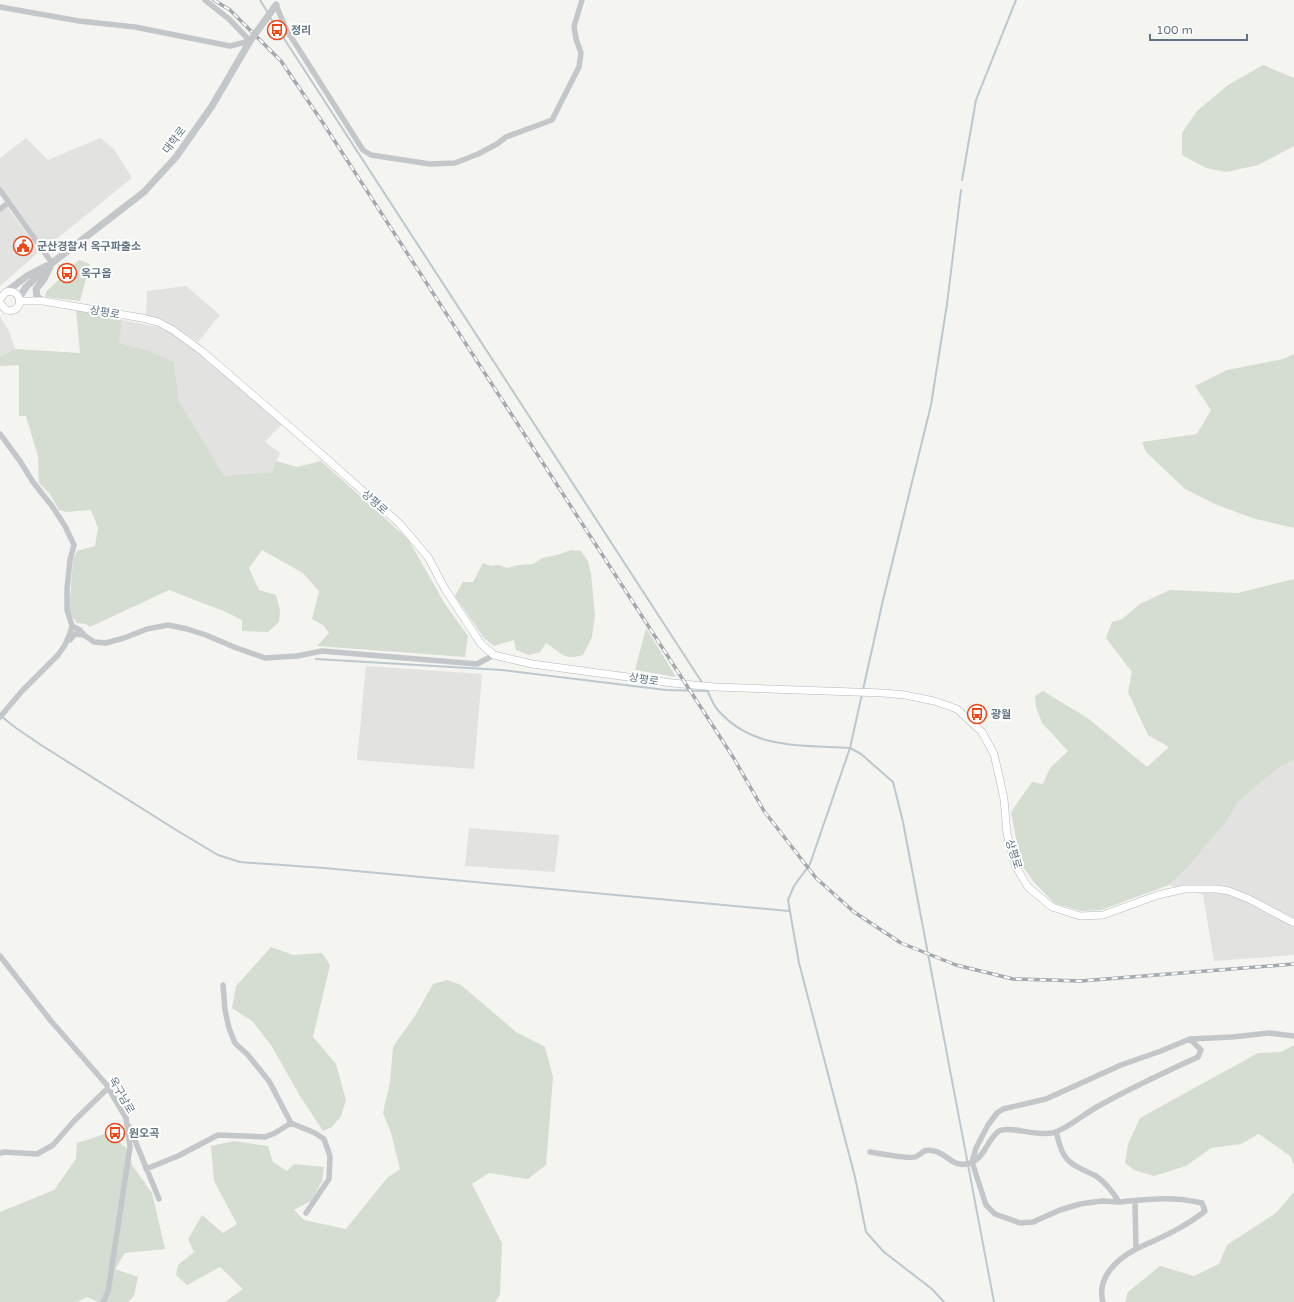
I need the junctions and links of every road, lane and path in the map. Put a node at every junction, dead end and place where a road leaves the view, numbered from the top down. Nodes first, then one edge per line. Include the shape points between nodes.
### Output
1 (205, 0) edge
2 (582, 0) edge
3 (277, 2) edge
4 (0, 7) edge
5 (250, 41) junction
6 (0, 190) edge
7 (8, 203) junction
8 (0, 209) edge
9 (52, 264) junction
10 (2, 295) edge
11 (19, 300) junction
12 (43, 301) junction
13 (0, 304) edge
14 (9, 311) junction
15 (0, 313) edge
16 (0, 434) edge
17 (72, 626) junction
18 (84, 635) junction
19 (65, 645) junction
20 (494, 655) junction
21 (2, 715) edge
22 (1294, 923) edge
23 (0, 956) edge
24 (223, 985) dead end
25 (1294, 1036) edge
26 (1190, 1039) junction
27 (108, 1088) junction
28 (126, 1118) junction
29 (291, 1123) junction
30 (1056, 1132) junction
31 (870, 1152) dead end
32 (0, 1153) edge
33 (972, 1162) junction
34 (146, 1169) junction
35 (159, 1199) dead end
36 (1135, 1200) junction
37 (1119, 1202) junction
38 (306, 1213) dead end
39 (1136, 1249) junction
40 (104, 1302) edge
41 (1103, 1302) edge

1 - 5 street via 230,19
2 - 3 street via 574,26 581,53 579,67 552,120 506,137 478,154 455,163 430,164 371,155 363,150 286,29
3 - 5 street, 대학로, bridge
4 - 5 street via 79,21 135,27 230,46
5 - 9 street, 대학로 via 212,106 176,157 144,192
6 - 7 street
7 - 8 street
7 - 9 street
9 - 10 street, 대학로 via 34,271
9 - 11 street, 대학로 via 26,287
9 - 12 street via 36,289 37,297
10 - 11 main road via 12,292
11 - 12 main road, 상평로
11 - 14 main road via 18,308
12 - 20 main road, 상평로 via 158,322 180,334 203,352 400,524 428,557 445,589 481,644
13 - 14 main road via 3,309
14 - 15 street
16 - 17 street via 52,506 74,546 70,560 66,610
17 - 18 street
17 - 19 street
18 - 19 street via 75,634
18 - 20 street via 94,642 106,643 147,628 168,625 187,629 265,658 322,651 477,664
19 - 21 street
20 - 22 main road, 상평로 via 532,664 695,685 905,695 934,701 957,709 982,732 994,754 1004,799 1007,834 1015,865 1028,887 1052,907 1080,916 1103,916 1158,895 1184,889 1217,889 1250,899
23 - 27 street, 옥구남로
24 - 29 street via 229,1028 236,1043 269,1081
25 - 26 street via 1269,1033
26 - 30 street via 1201,1050 1198,1057 1095,1108
26 - 33 street via 1121,1065 1046,1099 1002,1109 988,1125
27 - 28 street, 옥구남로
27 - 32 street via 53,1145 37,1154
28 - 34 street
28 - 40 street, 옥구남로 via 130,1147 108,1292
29 - 34 street via 265,1137 218,1135
29 - 38 street via 324,1139 330,1156 329,1179
30 - 33 street via 1034,1134 1007,1129 1000,1131 981,1157
30 - 37 street via 1068,1161 1097,1177 1111,1189
31 - 33 street via 914,1157 923,1150 935,1151 957,1164 965,1165
33 - 37 street via 986,1205 995,1214 1020,1224 1033,1222 1080,1204
34 - 35 street
36 - 37 street
36 - 39 street
36 - 39 street via 1188,1200 1202,1203 1205,1211 1180,1229
39 - 41 street via 1125,1254 1104,1279 1101,1297

